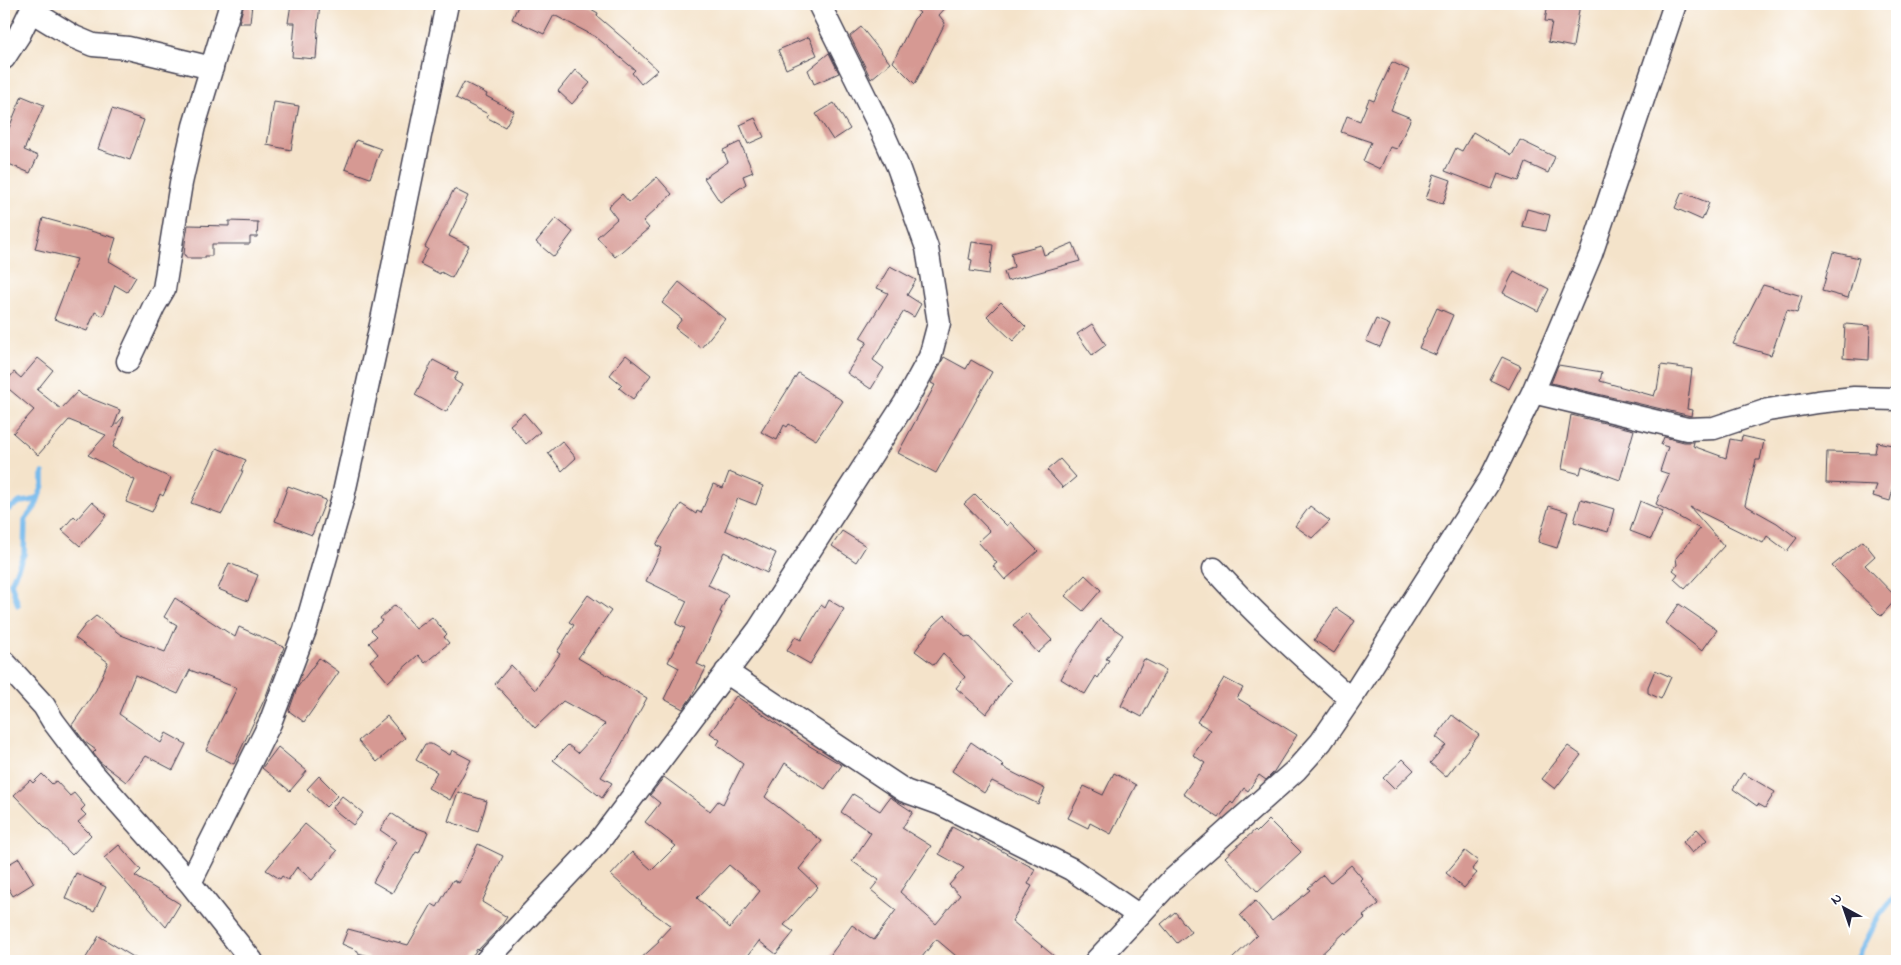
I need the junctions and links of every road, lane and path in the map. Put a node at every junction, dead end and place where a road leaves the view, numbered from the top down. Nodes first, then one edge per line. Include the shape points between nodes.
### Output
1 (230, 4) edge
2 (447, 4) edge
3 (820, 4) edge
4 (1675, 4) edge
5 (33, 7) edge
6 (4, 58) edge
7 (212, 68) junction
8 (128, 361) dead end
9 (1533, 392) junction
10 (1897, 399) edge
11 (1214, 569) dead end
12 (4, 662) edge
13 (726, 672) junction
14 (1350, 699) junction
15 (190, 883) junction
16 (1138, 915) junction
17 (252, 961) edge
18 (486, 961) edge
19 (1096, 961) edge

1 - 7 street
2 - 15 street via 343,498 305,630 270,723
3 - 13 street via 906,188 927,248 939,323 930,357 905,403 759,628
4 - 9 street via 1591,254
5 - 6 street
5 - 7 street via 74,37 93,45 128,48
7 - 8 street via 181,184 164,289
9 - 10 street via 1687,430 1714,428 1768,410 1817,402 1854,398
9 - 14 street via 1490,480
11 - 14 street via 1277,634
12 - 15 street via 44,706 90,770
13 - 16 street via 905,791 941,804 1071,869
13 - 18 street via 598,844
14 - 16 street via 1321,742 1296,770 1170,882
15 - 17 street
16 - 19 street

